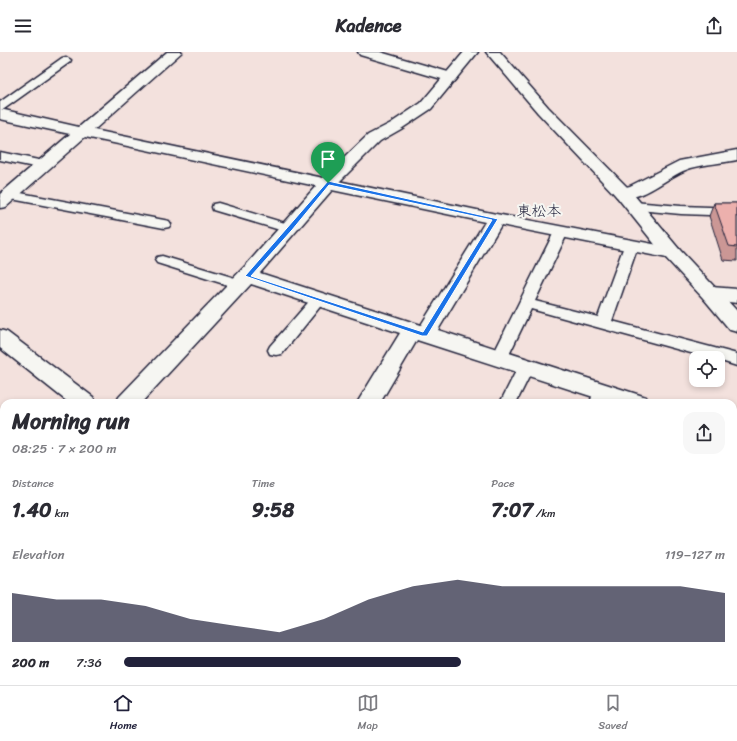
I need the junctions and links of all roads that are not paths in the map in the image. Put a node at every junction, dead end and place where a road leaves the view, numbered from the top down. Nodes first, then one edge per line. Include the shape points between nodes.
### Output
1 (175, 52) edge
2 (365, 52) edge
3 (471, 52) edge
4 (493, 52) edge
5 (66, 60) dead end
6 (450, 77) junction
7 (0, 107) edge
8 (0, 114) edge
9 (82, 132) junction
10 (737, 155) edge
11 (0, 156) edge
12 (44, 165) junction
13 (328, 183) junction
14 (622, 193) junction
15 (5, 199) edge
16 (633, 206) junction
17 (218, 207) dead end
18 (737, 212) edge
19 (496, 219) junction
20 (164, 224) dead end
21 (290, 229) junction
22 (561, 232) junction
23 (632, 246) junction
24 (672, 253) junction
25 (162, 260) dead end
26 (244, 280) junction
27 (711, 294) junction
28 (737, 296) edge
29 (318, 300) junction
30 (526, 303) junction
31 (603, 324) junction
32 (737, 325) edge
33 (418, 333) junction
34 (0, 337) edge
35 (276, 350) dead end
36 (499, 359) junction
37 (737, 360) edge
38 (526, 367) junction
39 (599, 397) edge
40 (80, 399) edge
41 (131, 399) edge
42 (371, 399) edge
43 (510, 399) edge
44 (612, 399) edge

1 - 9 street
2 - 6 street
3 - 6 street
4 - 14 street via 543,110
5 - 7 lane
6 - 13 street via 426,106 374,138
8 - 9 street
9 - 12 street
9 - 13 street
10 - 14 street via 686,164 636,190
11 - 12 lane
12 - 15 street
13 - 19 street
13 - 21 street
14 - 16 street
15 - 20 lane
16 - 18 lane
16 - 24 street
17 - 21 lane
19 - 22 street
19 - 33 street
21 - 26 street
22 - 23 street
22 - 30 lane
23 - 24 street
23 - 31 lane
24 - 27 street
25 - 26 lane
26 - 29 street
26 - 41 street
27 - 28 street
27 - 32 street
29 - 33 street
29 - 35 lane
30 - 31 lane
30 - 36 lane
31 - 37 lane
33 - 36 street
33 - 42 street
34 - 40 street
36 - 38 street
38 - 39 street
38 - 43 lane
39 - 44 street

